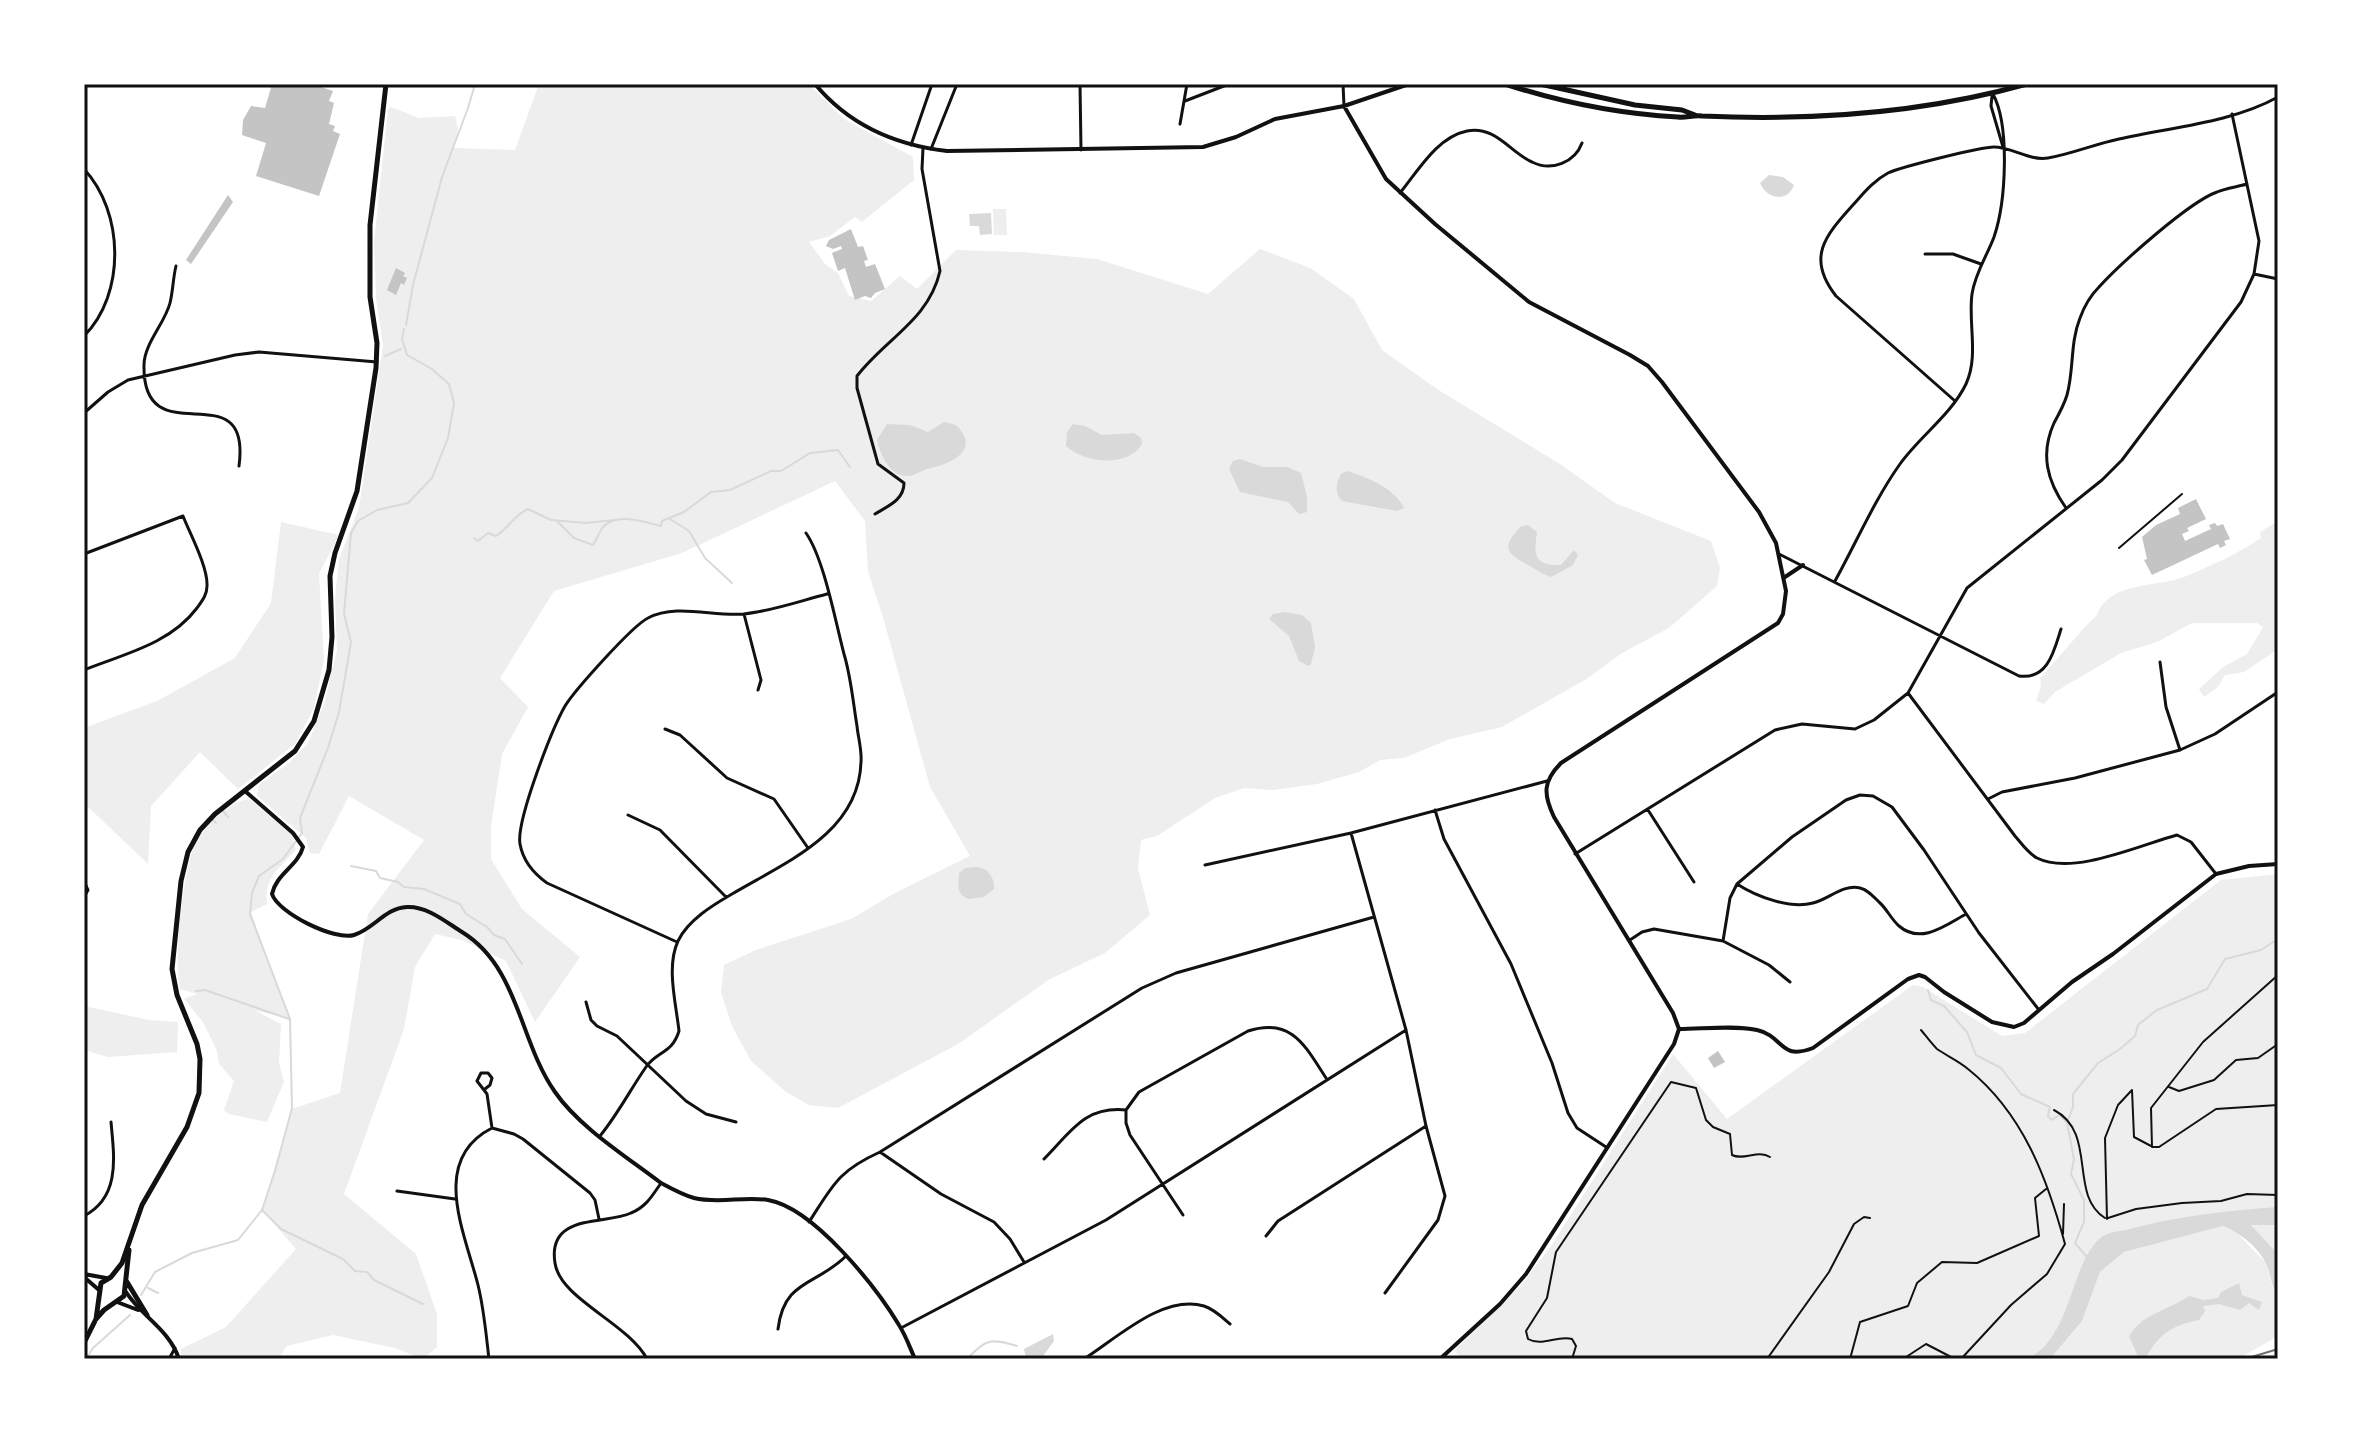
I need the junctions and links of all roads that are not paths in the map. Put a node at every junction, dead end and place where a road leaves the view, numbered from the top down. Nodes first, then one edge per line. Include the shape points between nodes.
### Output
1 (386, 84) edge
2 (815, 84) edge
3 (932, 84) edge
4 (957, 84) edge
5 (1080, 84) edge
6 (1187, 84) edge
7 (1229, 84) edge
8 (1343, 84) edge
9 (1409, 84) edge
10 (1505, 84) edge
11 (1540, 84) edge
12 (2027, 84) edge
13 (1992, 93) junction
14 (2278, 97) edge
15 (1185, 101) junction
16 (1344, 106) junction
17 (2232, 114) junction
18 (1696, 115) junction
19 (1180, 124) dead end
20 (1582, 143) dead end
21 (911, 145) junction
22 (923, 148) junction
23 (931, 149) junction
24 (1081, 150) junction
25 (2004, 150) junction
26 (84, 169) edge
27 (2248, 184) junction
28 (1400, 193) junction
29 (1925, 254) dead end
30 (1981, 264) junction
31 (176, 266) dead end
32 (2254, 274) junction
33 (2278, 279) edge
34 (84, 336) edge
35 (377, 362) junction
36 (144, 375) junction
37 (1955, 401) junction
38 (84, 413) edge
39 (239, 466) dead end
40 (2182, 494) dead end
41 (2066, 508) junction
42 (875, 514) dead end
43 (806, 533) dead end
44 (2119, 548) dead end
45 (84, 554) edge
46 (1779, 554) junction
47 (1803, 565) junction
48 (1784, 577) junction
49 (1835, 581) junction
50 (827, 594) junction
51 (744, 614) junction
52 (2061, 629) dead end
53 (1939, 637) junction
54 (2160, 662) dead end
55 (84, 670) edge
56 (758, 690) dead end
57 (2278, 692) edge
58 (1908, 693) junction
59 (665, 729) dead end
60 (2180, 750) junction
61 (1547, 781) junction
62 (245, 791) junction
63 (1988, 799) junction
64 (1435, 810) junction
65 (1648, 810) junction
66 (628, 815) dead end
67 (1351, 833) junction
68 (808, 848) junction
69 (1575, 854) junction
70 (2278, 864) edge
71 (1205, 865) dead end
72 (2216, 874) junction
73 (84, 881) edge
74 (1694, 882) dead end
75 (1737, 884) junction
76 (84, 897) edge
77 (726, 897) junction
78 (1966, 914) junction
79 (1374, 917) junction
80 (1630, 940) junction
81 (1723, 941) junction
82 (677, 942) junction
83 (1790, 982) dead end
84 (586, 1002) dead end
85 (2039, 1010) junction
86 (1679, 1029) junction
87 (1406, 1030) junction
88 (648, 1064) junction
89 (1326, 1080) junction
90 (485, 1089) dead end
91 (1126, 1110) junction
92 (111, 1122) dead end
93 (736, 1122) dead end
94 (1426, 1126) junction
95 (492, 1128) junction
96 (600, 1136) junction
97 (1606, 1147) junction
98 (880, 1152) junction
99 (1044, 1159) dead end
100 (661, 1183) junction
101 (1163, 1185) junction
102 (397, 1191) dead end
103 (455, 1199) junction
104 (1183, 1215) dead end
105 (84, 1216) edge
106 (599, 1219) junction
107 (809, 1222) junction
108 (1266, 1236) dead end
109 (129, 1243) junction
110 (846, 1256) junction
111 (1024, 1262) junction
112 (84, 1276) edge
113 (109, 1277) junction
114 (126, 1286) junction
115 (99, 1292) junction
116 (1385, 1293) dead end
117 (114, 1303) junction
118 (144, 1313) junction
119 (96, 1319) junction
120 (1230, 1324) dead end
121 (901, 1328) junction
122 (778, 1329) dead end
123 (84, 1343) edge
124 (176, 1348) junction
125 (169, 1359) edge
126 (179, 1359) edge
127 (489, 1359) edge
128 (647, 1359) edge
129 (915, 1359) edge
130 (1084, 1359) edge
131 (1440, 1359) edge

1 - 35 main road via 370,225
2 - 21 street via 852,119
3 - 21 street
4 - 23 street
5 - 24 street
6 - 15 street
7 - 15 street
8 - 16 street
9 - 16 street
10 - 18 main road via 1614,109 1681,118
11 - 18 main road
12 - 13 main road
13 - 18 main road via 1828,117
13 - 25 street
13 - 25 street via 2005,135
14 - 17 street
15 - 19 street
16 - 24 street via 1275,119 1203,147
16 - 28 street via 1378,167
17 - 25 street via 2048,158
17 - 27 street
20 - 28 street via 1570,160 1543,166 1491,135 1469,130 1437,148
21 - 22 street
22 - 23 street
22 - 42 street via 940,271 937,283 911,324 857,376 878,464 905,488 901,497
23 - 24 street
25 - 30 street via 1997,227
25 - 37 street via 1995,147 1884,175 1822,245 1824,277 1836,296
26 - 34 street via 111,220 115,251 113,281
27 - 32 street via 2259,241
27 - 41 street via 2216,192 2188,210 2089,299 2075,333 2065,402 2048,440 2048,474
28 - 46 street via 1529,302 1648,366 1759,512
29 - 30 street via 1953,254
30 - 37 street via 1971,297 1972,363
31 - 36 street via 170,304 144,360
32 - 33 street
32 - 41 street via 2241,302 2122,460
35 - 36 street via 259,352
35 - 62 main road via 357,491 330,576 332,648 323,694 295,751
36 - 38 street via 108,392
36 - 39 street via 159,408 170,414 215,414 226,421 239,440
37 - 49 street via 1901,462
40 - 44 lane
41 - 53 street via 1967,588
43 - 50 street via 817,551
45 - 55 street via 183,516 207,577 204,598 183,625 162,639
46 - 47 street
46 - 48 street
47 - 48 street
47 - 49 street
48 - 61 street via 1783,614 1770,630 1561,763
49 - 53 street
50 - 51 street
50 - 68 street via 847,664 861,759 851,805
51 - 56 street via 761,680
51 - 82 street via 669,612 637,626 563,708 520,822 524,857 540,878
52 - 53 street via 2048,665 2027,677
53 - 58 street
54 - 60 street via 2166,707
57 - 60 street via 2215,734
58 - 63 street
58 - 65 street via 1860,727 1802,724 1775,730
59 - 68 street via 680,735 727,778 774,799
60 - 63 street
61 - 64 street
61 - 69 street via 1548,805
62 - 96 street via 301,844 302,853 274,885 279,907 351,936 390,911 418,908 480,944 501,973 553,1090
62 - 109 main road via 207,821 185,861 172,969 197,1044 199,1093 187,1127 142,1205
63 - 72 street via 2039,859 2080,863 2177,835 2191,842
64 - 67 street
64 - 97 street via 1444,839 1511,964 1568,1113 1577,1128
65 - 69 street
65 - 74 street
66 - 77 street via 660,830
67 - 71 street
67 - 79 street
68 - 77 street
69 - 80 street
70 - 72 street
72 - 85 street
73 - 76 street
75 - 78 street via 1791,904 1860,888 1898,925 1917,934
75 - 78 street via 1808,825 1846,800 1868,795 1892,807
75 - 81 street
77 - 82 street via 688,926
78 - 85 street
79 - 87 street
79 - 98 street via 1176,973 1142,988
80 - 81 street via 1654,929
80 - 86 street
81 - 83 street
82 - 88 street via 673,962 679,1031 674,1045
84 - 88 street via 591,1020
85 - 86 street via 2014,1027 1998,1025 1919,975 1800,1053 1791,1053 1759,1030
86 - 97 street
87 - 89 street
87 - 94 street
88 - 93 street via 695,1108
88 - 96 street
89 - 91 street via 1296,1036 1262,1026 1139,1092
89 - 101 street
90 - 95 street
91 - 99 street via 1105,1109 1087,1116
91 - 101 street via 1130,1135
92 - 105 street via 112,1182 101,1203
94 - 108 street via 1278,1221
94 - 116 street via 1444,1188 1443,1205 1438,1220
95 - 103 street via 465,1149
95 - 106 street via 514,1134 578,1181 595,1200
96 - 100 street
97 - 131 street via 1526,1274
98 - 107 street via 843,1173
98 - 111 street via 994,1222
100 - 106 street via 636,1211
100 - 107 street via 695,1198 769,1201
101 - 104 street
101 - 111 street
102 - 103 street
103 - 127 street via 484,1311
106 - 128 street via 566,1230 557,1243 555,1268 567,1288 628,1335
107 - 110 street
109 - 113 main road via 122,1263
109 - 114 main road
110 - 121 street
110 - 122 street via 792,1292 781,1309
111 - 121 street
112 - 113 street
112 - 115 street
113 - 114 main road
113 - 115 main road
114 - 117 main road
114 - 118 main road
114 - 118 street
115 - 117 main road via 104,1301
115 - 119 main road
117 - 118 street
117 - 119 main road
118 - 124 street
119 - 123 main road
120 - 130 street via 1204,1306 1181,1304 1162,1309
121 - 129 street
124 - 125 street
124 - 126 street

